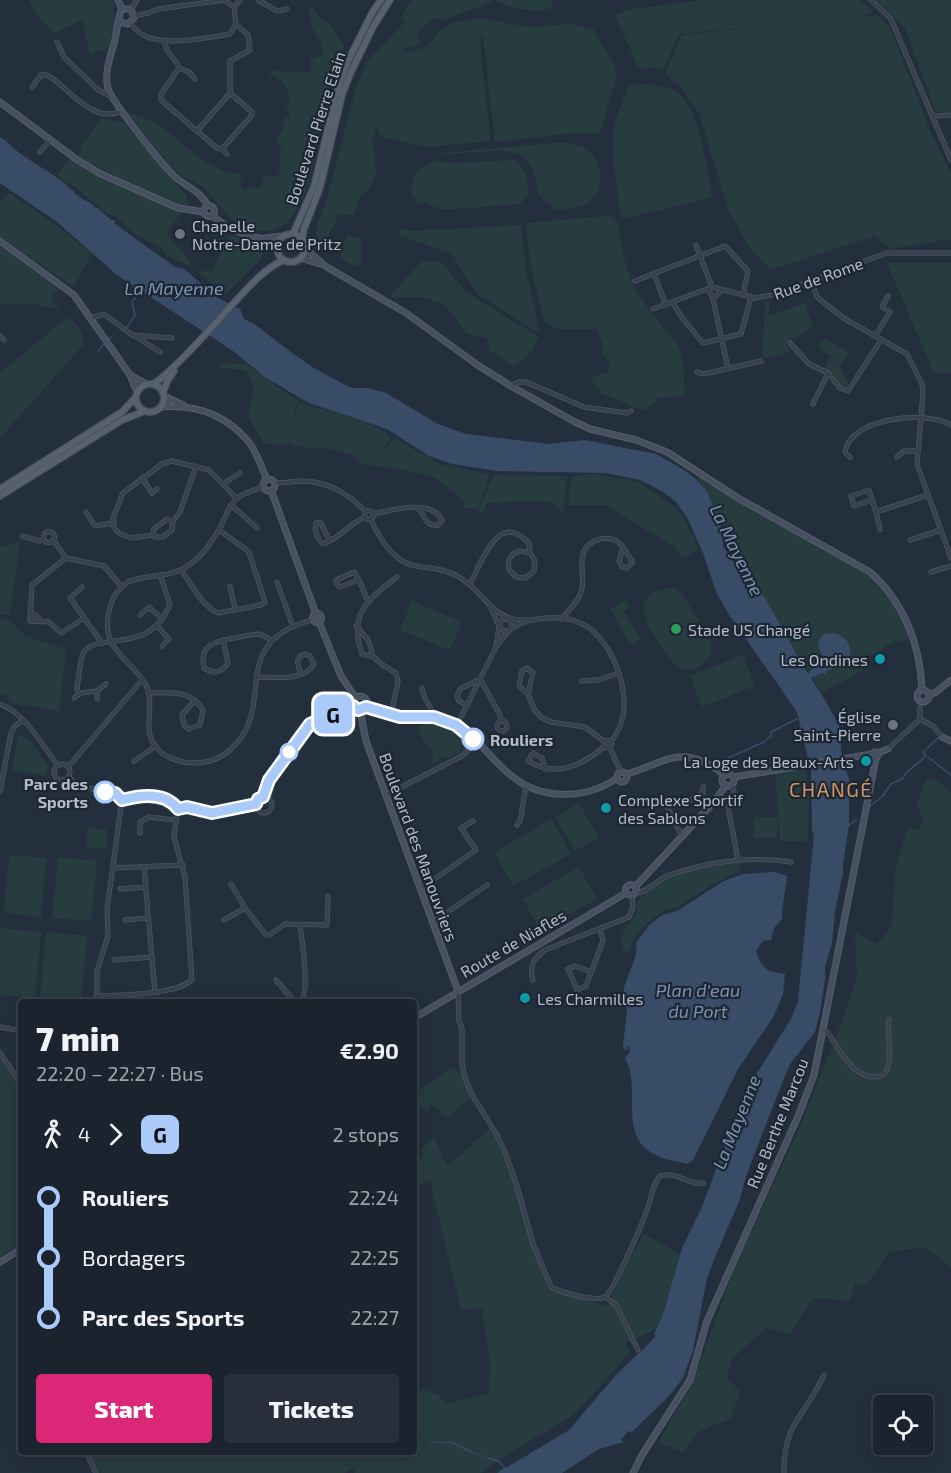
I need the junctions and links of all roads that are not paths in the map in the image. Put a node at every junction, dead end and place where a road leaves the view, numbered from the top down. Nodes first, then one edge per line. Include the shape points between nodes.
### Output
1 (118, 0) edge
2 (137, 0) edge
3 (240, 0) edge
4 (258, 0) edge
5 (381, 0) edge
6 (390, 0) edge
7 (871, 0) edge
8 (209, 1) edge
9 (234, 7) junction
10 (122, 9) junction
11 (131, 9) junction
12 (287, 9) dead end
13 (134, 16) junction
14 (121, 23) junction
15 (130, 23) junction
16 (236, 24) junction
17 (164, 41) junction
18 (57, 42) dead end
19 (179, 68) junction
20 (195, 79) dead end
21 (32, 87) dead end
22 (230, 93) junction
23 (111, 97) junction
24 (0, 102) edge
25 (122, 111) junction
26 (951, 115) edge
27 (932, 116) junction
28 (197, 131) junction
29 (51, 140) junction
30 (222, 149) junction
31 (40, 152) dead end
32 (227, 154) dead end
33 (951, 160) edge
34 (208, 206) junction
35 (204, 212) junction
36 (213, 216) junction
37 (293, 234) junction
38 (282, 236) junction
39 (260, 238) junction
40 (302, 239) junction
41 (0, 241) edge
42 (696, 245) dead end
43 (277, 249) junction
44 (305, 249) junction
45 (951, 253) edge
46 (700, 256) junction
47 (300, 258) junction
48 (284, 260) junction
49 (325, 266) junction
50 (269, 268) junction
51 (654, 274) junction
52 (812, 280) junction
53 (635, 281) dead end
54 (710, 288) junction
55 (722, 290) junction
56 (743, 295) junction
57 (888, 296) dead end
58 (751, 297) junction
59 (713, 299) junction
60 (672, 302) junction
61 (666, 304) junction
62 (653, 309) dead end
63 (91, 318) junction
64 (132, 335) junction
65 (0, 336) edge
66 (875, 337) junction
67 (172, 338) dead end
68 (722, 339) junction
69 (4, 340) dead end
70 (881, 340) junction
71 (790, 344) dead end
72 (160, 352) dead end
73 (185, 355) junction
74 (761, 361) dead end
75 (728, 368) junction
76 (697, 372) dead end
77 (828, 373) junction
78 (130, 375) junction
79 (147, 384) junction
80 (154, 384) junction
81 (511, 386) junction
82 (164, 394) junction
83 (136, 395) junction
84 (813, 404) dead end
85 (160, 407) junction
86 (190, 407) junction
87 (146, 411) junction
88 (631, 411) dead end
89 (922, 419) junction
90 (951, 425) edge
91 (917, 451) junction
92 (850, 457) dead end
93 (897, 457) dead end
94 (196, 466) junction
95 (240, 473) dead end
96 (142, 478) junction
97 (267, 479) junction
98 (275, 483) junction
99 (223, 484) junction
100 (264, 486) junction
101 (0, 489) edge
102 (157, 489) dead end
103 (272, 490) junction
104 (928, 495) junction
105 (0, 496) edge
106 (236, 498) junction
107 (872, 500) junction
108 (231, 505) junction
109 (418, 508) junction
110 (86, 512) dead end
111 (876, 512) junction
112 (365, 514) junction
113 (373, 514) junction
114 (371, 520) junction
115 (173, 521) junction
116 (113, 523) junction
117 (257, 528) dead end
118 (219, 530) junction
119 (880, 530) dead end
120 (940, 530) junction
121 (153, 535) junction
122 (22, 537) dead end
123 (44, 539) junction
124 (53, 540) junction
125 (910, 540) dead end
126 (330, 542) junction
127 (623, 548) junction
128 (530, 553) junction
129 (66, 558) junction
130 (951, 558) edge
131 (951, 566) edge
132 (181, 570) junction
133 (931, 572) dead end
134 (160, 575) junction
135 (397, 577) dead end
136 (358, 580) junction
137 (278, 582) dead end
138 (470, 583) junction
139 (230, 586) dead end
140 (82, 587) dead end
141 (122, 587) junction
142 (64, 597) dead end
143 (70, 598) junction
144 (368, 602) junction
145 (490, 605) junction
146 (235, 609) junction
147 (140, 615) dead end
148 (84, 618) junction
149 (161, 618) junction
150 (316, 618) junction
151 (509, 618) junction
152 (561, 619) junction
153 (531, 621) junction
154 (156, 625) junction
155 (356, 626) junction
156 (499, 626) junction
157 (293, 627) junction
158 (511, 630) junction
159 (223, 640) junction
160 (272, 641) junction
161 (102, 643) junction
162 (111, 643) junction
163 (162, 646) dead end
164 (496, 647) junction
165 (370, 654) junction
166 (619, 673) junction
167 (301, 674) junction
168 (256, 677) junction
169 (480, 679) junction
170 (142, 680) junction
171 (951, 680) edge
172 (582, 681) dead end
173 (106, 684) dead end
174 (465, 686) junction
175 (422, 687) dead end
176 (922, 689) junction
177 (474, 690) junction
178 (97, 691) junction
179 (80, 693) junction
180 (149, 693) junction
181 (528, 694) junction
182 (929, 695) junction
183 (355, 697) junction
184 (74, 698) dead end
185 (97, 699) dead end
186 (195, 700) junction
187 (0, 704) edge
188 (466, 705) junction
189 (921, 705) junction
190 (353, 706) junction
191 (363, 709) junction
192 (392, 710) dead end
193 (434, 717) junction
194 (920, 719) junction
195 (23, 720) junction
196 (501, 721) dead end
197 (456, 725) junction
198 (942, 737) joint
199 (951, 741) edge
200 (477, 742) junction
201 (606, 745) junction
202 (156, 746) junction
203 (888, 749) joint
204 (875, 755) junction
205 (134, 761) dead end
206 (58, 765) junction
207 (68, 767) junction
208 (545, 769) junction
209 (624, 773) junction
210 (725, 775) junction
211 (68, 777) junction
212 (734, 777) junction
213 (728, 785) junction
214 (526, 786) junction
215 (703, 787) dead end
216 (0, 790) edge
217 (386, 795) junction
218 (263, 797) junction
219 (122, 800) junction
220 (256, 804) junction
221 (178, 809) junction
222 (176, 820) junction
223 (472, 821) dead end
224 (517, 825) dead end
225 (140, 833) dead end
226 (682, 836) junction
227 (738, 860) junction
228 (791, 862) dead end
229 (183, 866) junction
230 (113, 868) junction
231 (144, 868) junction
232 (231, 884) dead end
233 (487, 885) dead end
234 (146, 887) junction
235 (120, 889) dead end
236 (420, 890) junction
237 (632, 892) junction
238 (328, 896) dead end
239 (245, 908) junction
240 (148, 918) junction
241 (125, 920) dead end
242 (224, 920) dead end
243 (432, 922) junction
244 (300, 925) junction
245 (600, 930) junction
246 (152, 957) junction
247 (114, 960) dead end
248 (591, 972) junction
249 (276, 980) dead end
250 (533, 980) dead end
251 (458, 991) junction
252 (155, 992) junction
253 (96, 995) junction
254 (97, 999) edge
255 (292, 999) edge
256 (303, 999) edge
257 (417, 1016) edge
258 (888, 1020) dead end
259 (0, 1027) edge
260 (18, 1030) edge
261 (824, 1030) junction
262 (0, 1053) edge
263 (18, 1080) edge
264 (704, 1183) dead end
265 (18, 1251) edge
266 (0, 1262) edge
267 (605, 1297) junction
268 (638, 1350) dead end
269 (824, 1375) dead end
270 (87, 1455) edge
271 (96, 1473) edge
272 (633, 1473) edge
273 (784, 1473) edge

1 - 10 street
2 - 11 street
3 - 9 street
4 - 12 street via 277,11
5 - 37 main road, Boulevard Pierre Elain via 347,63 314,186
6 - 40 main road, Boulevard Pierre Elain via 362,46 345,88 326,168
7 - 27 street via 891,18
8 - 9 street via 224,0
8 - 13 street
9 - 16 street
10 - 11 street
10 - 14 street
11 - 13 street
13 - 15 street
14 - 15 street
14 - 23 street via 106,78
15 - 17 street via 140,33
16 - 17 street via 230,34
16 - 22 street via 248,35 251,48 230,61
17 - 19 street
18 - 23 street via 64,57
19 - 20 street
19 - 28 street via 161,100
21 - 25 street via 41,75 47,75 87,107 113,113
22 - 28 street
22 - 30 street via 252,115
23 - 25 street
24 - 29 street
25 - 34 street via 167,168 204,198
26 - 27 street
27 - 33 street
28 - 30 street
29 - 31 street
29 - 35 street via 101,174 187,211
30 - 32 street
34 - 35 street
34 - 36 street via 214,209
35 - 36 street
36 - 39 street via 226,226
37 - 38 main road
37 - 40 main road
38 - 39 street
38 - 43 main road
39 - 43 street via 272,242
40 - 44 main road
41 - 63 street via 67,289
42 - 46 street
43 - 48 main road
43 - 50 main road
44 - 47 main road
44 - 49 street
45 - 52 street, Rue de Rome via 887,253
46 - 51 street
46 - 54 street
46 - 56 street via 725,246 748,271
47 - 48 main road via 294,262
47 - 49 street
48 - 50 main road
49 - 81 street via 406,313
50 - 73 main road
51 - 53 street
51 - 61 street
52 - 58 street, Rue de Rome via 772,295
52 - 66 street via 817,297
54 - 55 street, Rue de Rome
54 - 59 street
54 - 60 street
55 - 56 street, Rue de Rome
55 - 59 street
56 - 58 street, Rue de Rome
57 - 66 street via 882,307 890,312
58 - 68 street via 741,334
59 - 68 street
60 - 61 street
60 - 68 street via 703,343
61 - 62 street
63 - 64 street via 107,315
63 - 78 street
64 - 67 street
64 - 72 street
65 - 69 street
66 - 70 street
68 - 75 street
70 - 77 street via 848,391 840,388
70 - 89 street via 907,354 918,374 922,384
71 - 77 street via 809,364
73 - 80 main road
73 - 82 main road via 168,380
74 - 75 street
75 - 76 street
77 - 84 street
78 - 79 street
78 - 83 street
79 - 80 main road
79 - 83 main road
80 - 82 main road
81 - 88 street via 526,382 584,407
81 - 176 street via 590,429 667,452 738,498 870,573 887,589 905,616 915,645
82 - 85 main road
82 - 86 street
83 - 87 main road via 139,406
83 - 101 main road via 122,412
85 - 86 street
85 - 87 main road
86 - 97 street via 219,416 249,442
87 - 105 main road via 122,420
89 - 90 street
89 - 91 street
89 - 92 street via 895,418 867,426 846,444 844,452
91 - 93 street via 904,451
91 - 104 street via 918,470
94 - 96 street via 172,461
94 - 99 street via 209,470
94 - 115 street
95 - 99 street
96 - 102 street via 152,493
96 - 116 street via 123,493
97 - 98 street
97 - 100 street
98 - 103 street
98 - 112 street via 322,484 353,500
99 - 106 street
100 - 103 street
100 - 106 street
103 - 150 street
104 - 111 street
104 - 120 street
106 - 108 street
107 - 107 street via 869,490 851,496 854,506
107 - 111 street
108 - 117 street
108 - 118 street
109 - 109 street via 432,510 442,521 431,525
109 - 113 street
110 - 116 street via 95,526
111 - 119 street
112 - 113 street
112 - 114 street
112 - 126 street
113 - 114 street
114 - 138 street via 399,559 420,568 450,572
115 - 121 street via 167,519 156,526
115 - 121 street via 172,530 163,537
116 - 121 street via 120,534 132,538
118 - 132 street via 205,551
118 - 146 street via 249,552 265,598 261,605
120 - 125 street
120 - 130 street
122 - 123 street
123 - 124 street
123 - 124 street via 48,531
124 - 129 street
126 - 126 street via 320,541 316,523 323,526
127 - 127 street via 632,563 624,568 619,559
127 - 152 street via 603,538 587,548 582,558 581,595
128 - 128 street via 536,561 534,571 526,578 516,577 509,570 511,556 520,551
128 - 138 street via 529,543 520,535 500,535 487,548
129 - 141 street via 104,566
129 - 148 street via 32,585 30,621 49,622 61,633
131 - 133 street
132 - 134 street
132 - 146 street via 213,611
134 - 141 street via 132,579
134 - 149 street via 170,604
135 - 144 street
136 - 136 street via 354,572 336,583 340,587
136 - 144 street
137 - 157 street
138 - 145 street
139 - 146 street
140 - 143 street
141 - 162 street via 110,607
142 - 143 street
143 - 148 street
144 - 155 street
145 - 151 street
145 - 156 street
147 - 149 street via 149,607
148 - 161 street
149 - 154 street
150 - 157 street
150 - 183 street via 341,676
151 - 153 street
151 - 156 street
151 - 158 street
152 - 153 street
152 - 166 street via 593,631
153 - 158 street
154 - 162 street via 141,636
154 - 163 street via 169,639
155 - 165 street via 368,640
155 - 165 street via 362,654
156 - 158 street
156 - 164 street
157 - 160 street
158 - 164 street
159 - 159 street via 214,642 203,654 204,668 209,671 216,673 228,663
159 - 160 street via 259,634
160 - 168 street via 260,660
161 - 162 street
161 - 179 street via 82,655 77,690
162 - 170 street
164 - 169 street
165 - 192 street via 396,673
166 - 172 street
166 - 201 street via 623,713 612,745
167 - 167 street via 314,664 310,656 298,658
167 - 168 street
168 - 202 street via 251,722 227,753 207,762 188,762 172,759
169 - 174 street
169 - 177 street
169 - 196 street
170 - 180 street
170 - 207 street
171 - 182 street
173 - 178 street
174 - 177 street
174 - 188 street via 457,696
175 - 193 street
176 - 182 street
176 - 189 street via 916,696
177 - 188 street
178 - 179 street
178 - 185 street
179 - 184 street
180 - 186 street via 185,693
180 - 202 street via 149,729
181 - 181 street via 519,686 522,671 527,668 533,673
181 - 201 street via 541,717 550,722 585,726
182 - 189 street
183 - 190 street
183 - 191 street via 367,702
186 - 186 street via 203,717 200,725 189,729 184,726 182,715
187 - 195 street
188 - 197 street
189 - 194 street
190 - 191 street
190 - 218 street via 310,724 269,780
191 - 193 street via 400,717
191 - 217 street, Boulevard des Manouvriers via 366,741
193 - 197 street
194 - 198 street
194 - 203 street
195 - 206 street
195 - 216 street via 11,732
197 - 200 street
198 - 199 street
200 - 214 street
200 - 217 street via 460,757
201 - 208 street via 583,762 565,769
201 - 209 street
202 - 205 street
203 - 204 street
204 - 212 street
204 - 261 street, Rue Berthe Marcou
206 - 207 street
206 - 211 street via 56,776
207 - 211 street
208 - 208 street via 528,761 533,753 543,758
209 - 210 street via 680,756 709,763
209 - 214 street via 624,781 617,778 594,790 566,795
210 - 212 street
210 - 213 street via 723,780
211 - 219 street via 81,787 115,793
212 - 213 street, Route de Niafles
213 - 226 street, Route de Niafles
213 - 227 street via 734,791 728,807
214 - 224 street
215 - 226 street via 698,796 684,802 676,800 667,807
217 - 236 street, Boulevard des Manouvriers
218 - 220 street
218 - 220 street via 272,802 269,812 259,811
219 - 221 street via 139,795 156,797 170,800
219 - 230 street
220 - 221 street via 212,813 187,807
221 - 222 street
222 - 225 street via 149,817 140,822
222 - 229 street via 176,844
223 - 236 street via 461,828 476,850
226 - 237 street, Route de Niafles
227 - 228 street
227 - 237 street via 669,875 642,892
229 - 231 street
229 - 252 street via 192,980
230 - 231 street
230 - 253 street via 108,936 97,971
231 - 234 street
232 - 239 street
233 - 243 street
234 - 235 street
234 - 240 street
236 - 243 street, Boulevard des Manouvriers
237 - 245 street via 629,917
237 - 251 street, Route de Niafles
238 - 244 street via 327,925
239 - 242 street
239 - 244 street via 266,935 285,924
240 - 241 street
240 - 246 street
243 - 251 street, Boulevard des Manouvriers
244 - 256 street
245 - 248 street via 603,941
245 - 250 street via 538,955 531,967
246 - 247 street
246 - 252 street
248 - 248 street via 586,986 577,990 568,969 575,966
249 - 255 street
251 - 257 street, Route de Niafles
251 - 267 street via 464,1075 505,1152 547,1281 558,1291 596,1299
252 - 253 street
253 - 254 street
258 - 261 street via 888,1067 878,1077 864,1077 852,1067
259 - 260 street
261 - 272 street, Rue Berthe Marcou via 808,1091 707,1321 690,1380
262 - 263 street
264 - 267 street via 696,1184 674,1174 664,1174 656,1180 634,1243 612,1291
265 - 266 street
267 - 268 street via 616,1305
269 - 273 street via 789,1434
270 - 271 street

